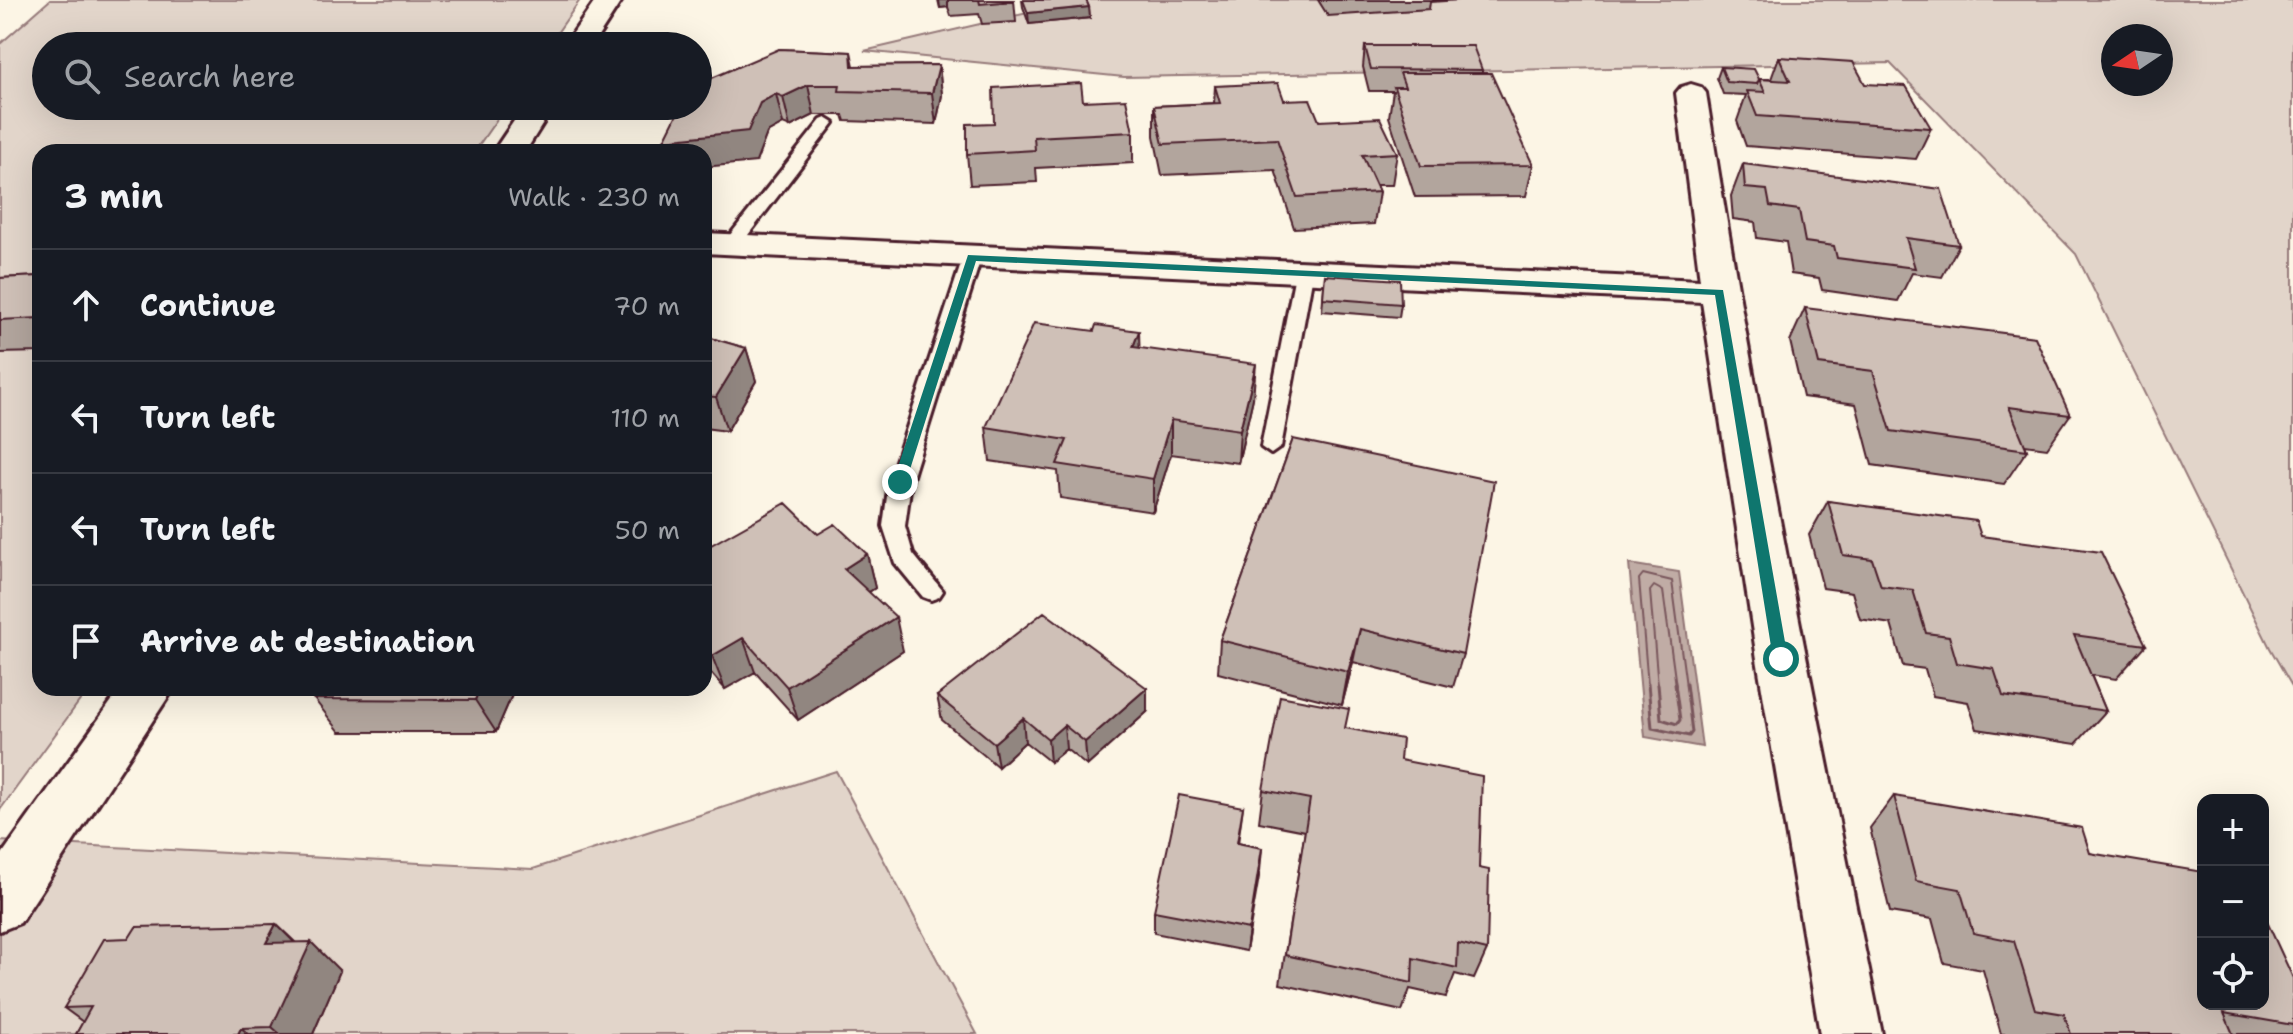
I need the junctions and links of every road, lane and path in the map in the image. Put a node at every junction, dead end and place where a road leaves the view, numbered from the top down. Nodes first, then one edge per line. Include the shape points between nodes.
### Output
1 (609, 0) edge
2 (587, 32) edge
3 (1691, 93) dead end
4 (530, 120) edge
5 (826, 123) edge
6 (514, 144) edge
7 (718, 244) edge
8 (972, 258) junction
9 (1304, 274) junction
10 (1719, 292) junction
11 (1271, 447) dead end
12 (931, 591) dead end
13 (143, 696) edge
14 (0, 904) edge
15 (1851, 1034) edge

1 - 2 street
3 - 10 street
4 - 6 street
5 - 7 lane
7 - 8 street
8 - 9 street
8 - 12 lane via 900,482 894,526 903,557
9 - 10 street
9 - 11 lane
10 - 15 street
13 - 14 street

